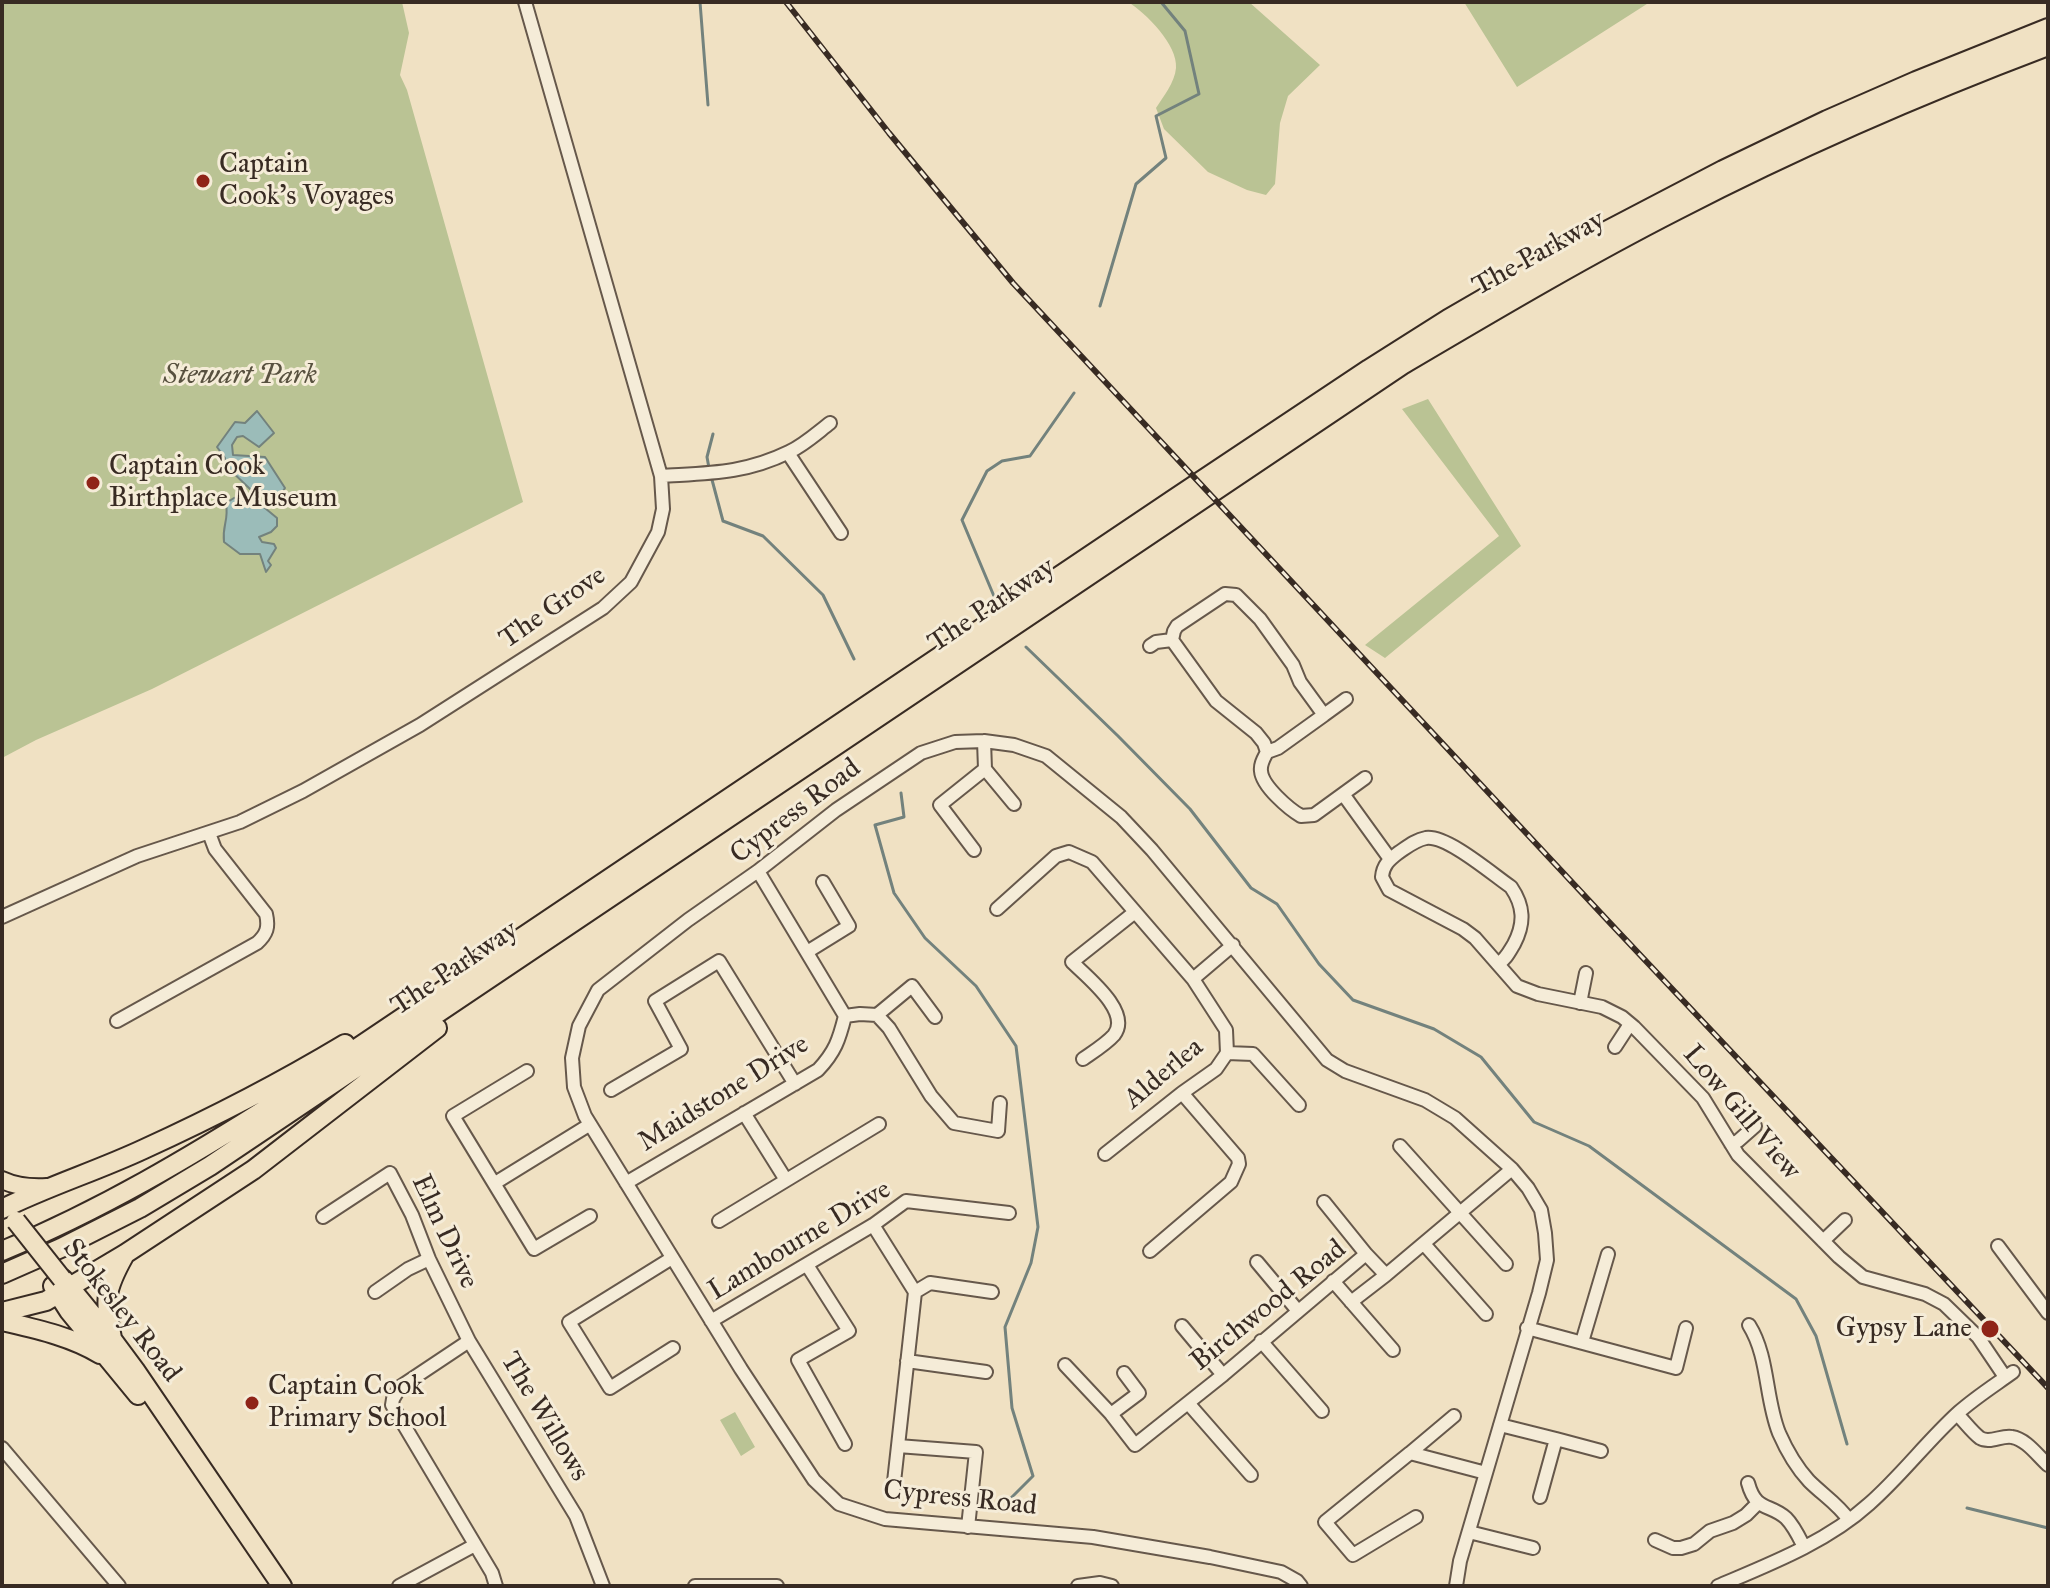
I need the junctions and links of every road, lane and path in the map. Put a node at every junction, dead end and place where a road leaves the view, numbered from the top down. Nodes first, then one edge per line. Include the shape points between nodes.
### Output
1 (525, 2) edge
2 (2048, 28) edge
3 (2048, 46) edge
4 (830, 423) dead end
5 (788, 453) junction
6 (661, 476) junction
7 (841, 532) dead end
8 (1172, 640) junction
9 (1150, 646) dead end
10 (1346, 699) dead end
11 (1324, 715) junction
12 (984, 741) junction
13 (1267, 752) junction
14 (985, 769) junction
15 (1365, 778) dead end
16 (1343, 794) junction
17 (1014, 804) dead end
18 (209, 833) junction
19 (974, 850) dead end
20 (1390, 859) junction
21 (758, 871) junction
22 (823, 882) dead end
23 (997, 909) dead end
24 (1135, 912) junction
25 (2, 917) edge
26 (1233, 945) junction
27 (807, 952) junction
28 (499, 954) junction
29 (522, 957) junction
30 (1498, 964) junction
31 (1586, 973) dead end
32 (1193, 979) junction
33 (1580, 1003) junction
34 (877, 1015) junction
35 (845, 1016) junction
36 (935, 1017) dead end
37 (117, 1021) dead end
38 (1630, 1024) junction
39 (1615, 1047) dead end
40 (1227, 1053) junction
41 (1083, 1059) dead end
42 (527, 1071) dead end
43 (795, 1084) junction
44 (611, 1090) dead end
45 (1182, 1093) junction
46 (1000, 1103) dead end
47 (1299, 1105) dead end
48 (744, 1113) junction
49 (879, 1124) dead end
50 (589, 1125) junction
51 (1755, 1126) dead end
52 (1731, 1144) junction
53 (1400, 1146) dead end
54 (1105, 1154) dead end
55 (1512, 1169) junction
56 (2, 1180) edge
57 (786, 1180) junction
58 (495, 1183) junction
59 (626, 1183) junction
60 (50, 1187) junction
61 (1324, 1202) dead end
62 (1009, 1213) dead end
63 (6, 1214) edge
64 (1460, 1214) junction
65 (590, 1216) dead end
66 (323, 1217) dead end
67 (1845, 1220) dead end
68 (719, 1221) dead end
69 (873, 1225) junction
70 (1823, 1241) junction
71 (1424, 1244) junction
72 (1998, 1246) dead end
73 (2, 1251) edge
74 (1150, 1251) dead end
75 (125, 1254) junction
76 (1366, 1254) junction
77 (1608, 1254) dead end
78 (672, 1258) junction
79 (429, 1259) junction
80 (1257, 1262) dead end
81 (1506, 1264) dead end
82 (807, 1265) junction
83 (2, 1274) edge
84 (1386, 1275) junction
85 (1333, 1281) junction
86 (60, 1286) junction
87 (375, 1292) dead end
88 (915, 1292) junction
89 (992, 1292) dead end
90 (1351, 1302) junction
91 (1298, 1311) junction
92 (2, 1312) edge
93 (2048, 1313) edge
94 (1486, 1314) dead end
95 (2, 1321) edge
96 (711, 1321) junction
97 (1749, 1325) dead end
98 (1182, 1326) dead end
99 (1527, 1328) junction
100 (1686, 1328) dead end
101 (112, 1339) junction
102 (469, 1341) junction
103 (1261, 1341) junction
104 (1582, 1342) junction
105 (673, 1348) dead end
106 (1393, 1350) dead end
107 (109, 1360) junction
108 (907, 1361) junction
109 (1065, 1365) dead end
110 (986, 1372) dead end
111 (1124, 1373) dead end
112 (130, 1374) junction
113 (1223, 1375) junction
114 (1188, 1403) junction
115 (1322, 1411) dead end
116 (1111, 1414) junction
117 (1957, 1414) junction
118 (1454, 1416) dead end
119 (1500, 1425) junction
120 (1556, 1439) junction
121 (845, 1444) dead end
122 (898, 1446) junction
123 (2, 1448) edge
124 (1601, 1451) dead end
125 (1410, 1453) junction
126 (2048, 1465) edge
127 (1486, 1473) junction
128 (1251, 1475) dead end
129 (1748, 1483) dead end
130 (893, 1491) dead end
131 (1540, 1497) dead end
132 (1758, 1503) junction
133 (1416, 1517) dead end
134 (1849, 1520) junction
135 (968, 1527) junction
136 (1469, 1532) junction
137 (1655, 1540) dead end
138 (475, 1545) junction
139 (1804, 1547) junction
140 (1533, 1548) dead end
141 (1673, 1548) junction
142 (1670, 1563) dead end
143 (119, 1586) edge
144 (282, 1586) edge
145 (399, 1586) edge
146 (496, 1586) edge
147 (603, 1586) edge
148 (695, 1586) edge
149 (777, 1586) edge
150 (1078, 1586) edge
151 (1112, 1586) edge
152 (1301, 1586) edge
153 (1456, 1586) edge
154 (1718, 1586) edge

1 - 6 street, The Grove
2 - 28 highway, The Parkway via 1904,86 1723,170 1448,319
3 - 29 highway, The Parkway via 1790,154 1675,211 1402,365
4 - 5 street
5 - 6 street via 741,470
5 - 7 street
6 - 18 street, The Grove via 658,532 631,582 603,608 394,740 303,791
8 - 9 street
8 - 11 street via 1177,626 1220,597 1236,595 1260,619
8 - 13 street via 1216,701 1256,733
10 - 11 street
11 - 13 street
12 - 14 street
12 - 21 street, Cypress Road via 955,742 921,753
12 - 26 street, Cypress Road via 1046,756 1086,787 1152,850
13 - 16 street via 1262,776 1297,815 1314,815
14 - 17 street
14 - 19 street via 940,805
15 - 16 street
16 - 20 street
18 - 25 street, The Grove via 137,856
18 - 37 street via 215,849 266,914 267,930 257,943
20 - 30 street, Low Gill View via 1382,871 1389,890 1463,929
20 - 30 street via 1416,841 1443,840 1511,887 1522,907 1520,932
21 - 27 street
21 - 50 street, Cypress Road via 598,990 579,1026 572,1058 574,1087
22 - 27 street via 849,926
23 - 24 street, Alderlea via 1056,856 1069,852 1092,862
24 - 32 street, Alderlea
24 - 41 street via 1072,962 1114,1006 1119,1020 1115,1033
26 - 32 street
26 - 55 street, Cypress Road via 1327,1060 1425,1100 1455,1118
27 - 35 street
28 - 60 highway via 290,1076 141,1151
28 - 73 highway, The Parkway via 154,1178
29 - 75 highway via 488,991 253,1170
29 - 83 highway, The Parkway via 210,1166 140,1208
30 - 33 street, Low Gill View via 1526,991
31 - 33 street
32 - 40 street, Alderlea via 1226,1030
33 - 38 street, Low Gill View via 1612,1011
34 - 35 street
34 - 36 street via 912,986
34 - 46 street via 954,1123 998,1131
35 - 43 street, Maidstone Drive via 829,1059
38 - 39 street
38 - 52 street, Low Gill View via 1703,1098
40 - 45 street, Alderlea via 1216,1069
40 - 47 street via 1253,1054
42 - 58 street via 453,1116
43 - 44 street via 719,961 655,1001 681,1049
43 - 48 street, Maidstone Drive
45 - 54 street, Alderlea
45 - 74 street via 1239,1164 1231,1182
48 - 57 street
48 - 59 street, Maidstone Drive
49 - 57 street
50 - 58 street
50 - 59 street, Cypress Road
51 - 52 street
52 - 70 street, Low Gill View
53 - 64 street
55 - 64 street, Birchwood Road
55 - 99 street, Cypress Road via 1541,1210 1545,1233 1547,1260
56 - 60 main road
57 - 68 street
58 - 65 street via 534,1249
59 - 78 street, Cypress Road
60 - 63 highway
61 - 76 street
62 - 69 street, Lambourne Drive via 906,1201
63 - 86 highway, Stokesley Road
64 - 71 street, Birchwood Road
64 - 81 street
66 - 79 street, Elm Drive via 390,1173
67 - 70 street
69 - 82 street, Lambourne Drive
69 - 88 street
70 - 117 street, Low Gill View via 1863,1277 1944,1304 2009,1375
71 - 84 street, Birchwood Road
71 - 94 street
72 - 93 street
75 - 86 highway
75 - 101 highway via 107,1293
76 - 84 street, Birchwood Road
76 - 85 street, Birchwood Road
77 - 104 street
78 - 96 street, Cypress Road
78 - 105 street via 569,1322 610,1388
79 - 87 street
79 - 102 street, Elm Drive
80 - 91 street
82 - 96 street, Lambourne Drive
82 - 121 street via 849,1331 798,1360
84 - 90 street
85 - 90 street
85 - 91 street, Birchwood Road
86 - 92 highway via 46,1301
86 - 101 highway, Stokesley Road
86 - 107 highway via 69,1311
88 - 89 street via 930,1283
88 - 108 street
90 - 106 street
91 - 103 street, Birchwood Road
95 - 107 highway via 70,1339
96 - 135 street, Cypress Road via 814,1480 839,1504 885,1519
97 - 134 street via 1764,1337 1773,1410 1783,1440 1806,1478
98 - 113 street
99 - 104 street
99 - 119 street, Cypress Road
100 - 104 street via 1676,1368
101 - 112 highway, Stokesley Road
102 - 138 street, The Willows via 400,1387 392,1405
102 - 147 street, The Willows via 576,1516
103 - 113 street, Birchwood Road
103 - 115 street
107 - 112 highway
108 - 110 street
108 - 122 street
109 - 116 street, Birchwood Road
111 - 116 street via 1139,1393
112 - 144 highway
113 - 114 street, Birchwood Road
114 - 116 street, Birchwood Road via 1135,1445
114 - 128 street
117 - 126 street via 1982,1439 2014,1437
117 - 134 street
118 - 125 street
119 - 120 street
119 - 127 street, Cypress Road
120 - 124 street
120 - 131 street
122 - 130 street
122 - 135 street via 976,1452
123 - 143 street
125 - 127 street
125 - 133 street via 1325,1522 1353,1555
127 - 136 street, Cypress Road
129 - 132 street
132 - 139 street via 1783,1515
132 - 141 street via 1694,1544
134 - 139 street
135 - 152 street, Cypress Road via 1141,1544 1281,1572
136 - 140 street
136 - 153 street, Cypress Road
137 - 141 street
138 - 145 street
138 - 146 street, The Willows
139 - 154 street
141 - 142 street
148 - 149 street
150 - 151 street

